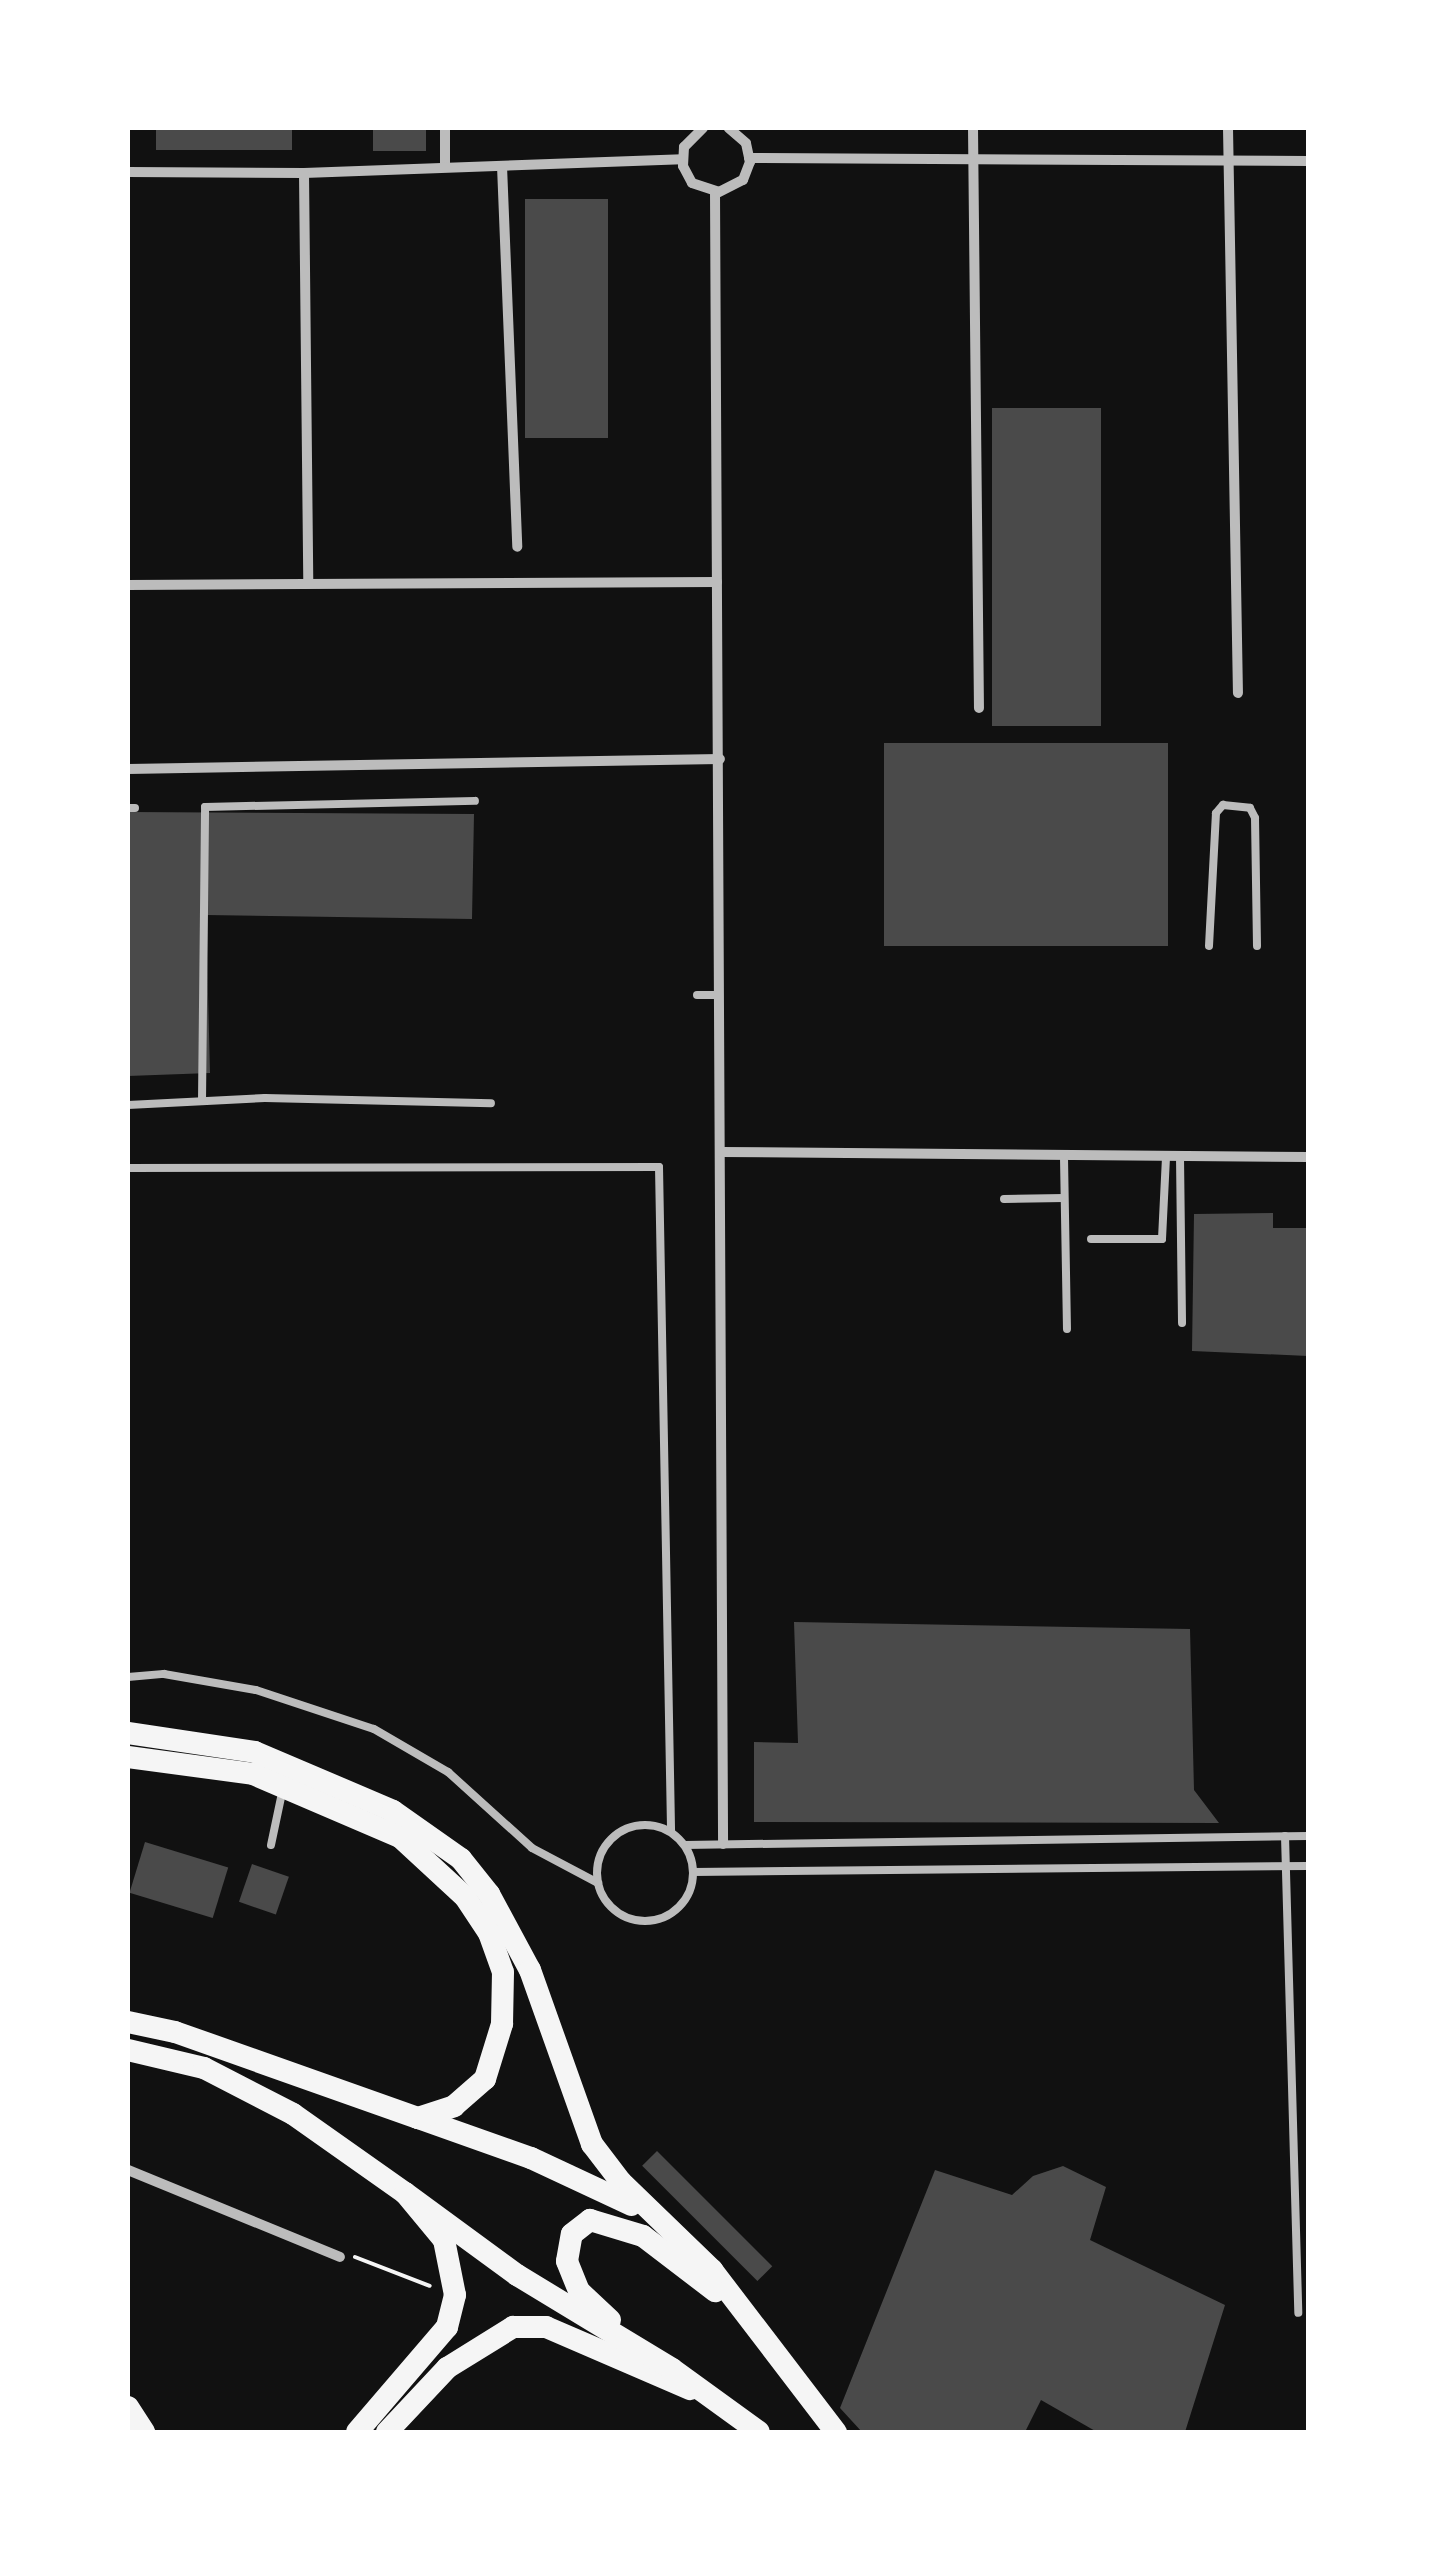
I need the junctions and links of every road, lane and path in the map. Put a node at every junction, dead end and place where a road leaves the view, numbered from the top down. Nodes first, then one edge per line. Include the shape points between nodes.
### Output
1 (445, 128) edge
2 (703, 128) edge
3 (729, 128) edge
4 (973, 128) edge
5 (1228, 128) edge
6 (750, 158) junction
7 (682, 159) junction
8 (1228, 160) junction
9 (973, 161) junction
10 (1308, 161) edge
11 (445, 166) junction
12 (502, 166) junction
13 (128, 172) edge
14 (304, 173) junction
15 (715, 192) junction
16 (517, 547) dead end
17 (717, 582) junction
18 (308, 583) junction
19 (128, 585) edge
20 (1238, 694) dead end
21 (978, 708) dead end
22 (720, 760) junction
23 (128, 769) edge
24 (475, 802) dead end
25 (1210, 946) dead end
26 (1257, 946) dead end
27 (697, 995) dead end
28 (719, 995) junction
29 (202, 1101) junction
30 (128, 1104) edge
31 (491, 1104) dead end
32 (721, 1152) junction
33 (1308, 1156) edge
34 (1180, 1157) junction
35 (1064, 1158) junction
36 (1166, 1158) junction
37 (128, 1168) edge
38 (1064, 1198) junction
39 (1004, 1199) dead end
40 (1091, 1240) dead end
41 (1182, 1323) dead end
42 (1067, 1329) dead end
43 (128, 1676) edge
44 (128, 1733) edge
45 (128, 1757) edge
46 (284, 1784) junction
47 (671, 1831) junction
48 (1285, 1836) junction
49 (1308, 1836) edge
50 (685, 1844) junction
51 (723, 1844) junction
52 (271, 1845) dead end
53 (1287, 1866) junction
54 (1308, 1866) edge
55 (693, 1872) junction
56 (598, 1883) junction
57 (499, 1930) junction
58 (128, 2022) edge
59 (128, 2050) edge
60 (418, 2118) junction
61 (128, 2170) edge
62 (404, 2192) junction
63 (340, 2257) joint
64 (712, 2270) junction
65 (455, 2295) junction
66 (1298, 2313) dead end
67 (766, 2338) junction
68 (672, 2370) junction
69 (708, 2398) junction
70 (128, 2407) edge
71 (144, 2432) edge
72 (357, 2432) edge
73 (388, 2432) edge
74 (759, 2432) edge
75 (836, 2432) edge

1 - 11 street
2 - 7 street via 689,138
3 - 6 street via 746,143
4 - 9 street
5 - 8 street
6 - 9 street
6 - 15 street via 743,180
7 - 12 street
7 - 15 street via 692,183
8 - 9 street
8 - 10 street
8 - 20 street
9 - 21 street
11 - 12 street
11 - 14 street
12 - 16 street
13 - 14 street
14 - 18 street
15 - 17 street
17 - 18 street
17 - 22 street
18 - 19 street
22 - 23 street
22 - 28 street
24 - 29 lane via 205,807
25 - 26 lane via 1216,813 1222,805 1250,808 1255,818
27 - 28 lane
28 - 32 street
29 - 30 lane
29 - 31 lane
32 - 35 street
32 - 51 street
33 - 34 street
34 - 36 street
34 - 41 lane
35 - 36 street
35 - 38 lane
36 - 40 lane via 1162,1239
37 - 47 lane via 658,1167
38 - 39 lane
38 - 42 lane
43 - 56 lane via 164,1674 256,1690 374,1729 448,1772 532,1848
44 - 57 main road via 255,1752 365,1795 461,1859
45 - 46 main road via 212,1764
46 - 52 lane
46 - 57 main road via 400,1837
47 - 50 lane
47 - 56 lane via 656,1825 624,1829 602,1852
48 - 49 lane
48 - 51 lane
48 - 53 lane
50 - 51 lane
50 - 55 lane
53 - 54 lane
53 - 55 lane
53 - 66 lane
55 - 56 lane via 685,1902 659,1920 614,1910
57 - 60 main road via 502,2024 485,2079 454,2106
57 - 64 main road via 530,1970 592,2144
58 - 60 main road via 175,2032
59 - 62 main road via 204,2068 254,2092
60 - 64 main road via 609,2191
61 - 63 street
62 - 65 main road via 444,2240
62 - 68 main road via 517,2275
63 - 65 path via 342,2252
64 - 67 main road
65 - 72 main road via 436,2348
67 - 68 main road via 669,2252 606,2221 582,2225 567,2246 579,2291
67 - 75 main road
68 - 69 main road
69 - 73 main road via 586,2342 531,2325 464,2354
69 - 74 main road
70 - 71 main road

